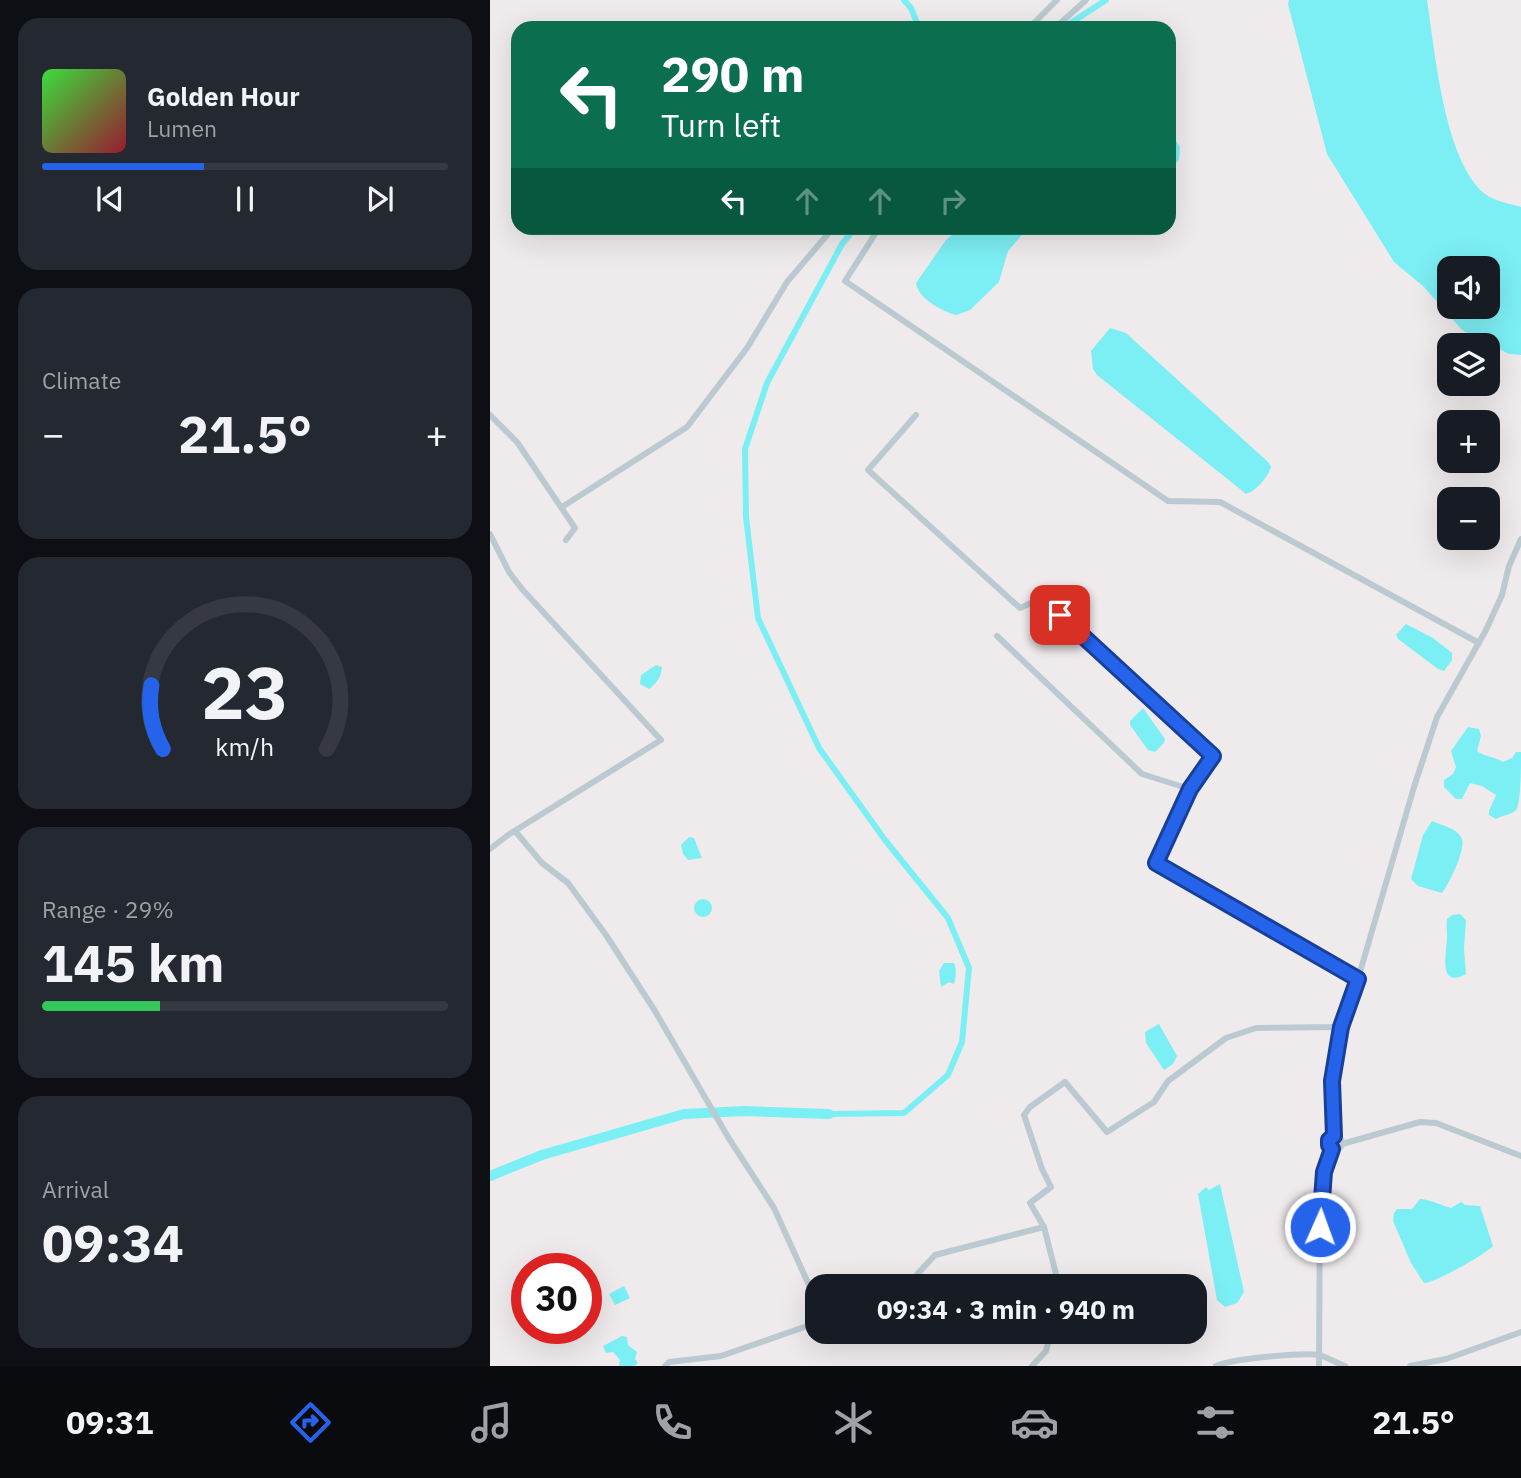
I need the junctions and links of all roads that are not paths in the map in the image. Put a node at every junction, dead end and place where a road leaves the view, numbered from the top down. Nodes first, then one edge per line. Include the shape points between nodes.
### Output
1 (1057, 0) edge
2 (1086, 0) edge
3 (1035, 21) edge
4 (1063, 21) edge
5 (827, 235) edge
6 (875, 235) edge
7 (490, 415) edge
8 (916, 415) dead end
9 (562, 507) junction
10 (490, 534) edge
11 (1521, 539) edge
12 (566, 540) dead end
13 (997, 636) dead end
14 (1479, 643) junction
15 (1190, 789) junction
16 (515, 831) junction
17 (490, 849) edge
18 (1358, 979) junction
19 (1341, 1027) junction
20 (1334, 1136) junction
21 (1342, 1144) junction
22 (1332, 1149) junction
23 (1521, 1156) edge
24 (1044, 1227) junction
25 (917, 1274) edge
26 (1056, 1274) edge
27 (805, 1276) edge
28 (805, 1327) edge
29 (1521, 1332) edge
30 (1047, 1344) edge
31 (1318, 1355) junction
32 (665, 1366) edge
33 (1032, 1366) edge
34 (1216, 1366) edge
35 (1319, 1366) edge
36 (1345, 1366) edge
37 (1410, 1366) edge

1 - 3 street
2 - 4 street
5 - 9 street via 787,282 747,348 687,427
6 - 14 street via 845,281 1168,501 1220,502
7 - 9 street via 517,442
8 - 15 street via 868,471 1020,608 1042,598 1213,756
9 - 12 street via 575,528
10 - 16 street via 522,589 661,740
11 - 14 street
13 - 15 street via 1142,774
14 - 18 street via 1437,718
15 - 18 street via 1156,863
16 - 17 street
16 - 27 street via 542,863 568,883 606,935 774,1208
18 - 19 street
19 - 20 street via 1332,1081
19 - 24 street via 1256,1028 1226,1038 1168,1081 1154,1102 1107,1132 1066,1082 1024,1115 1051,1188 1030,1203
20 - 21 street
20 - 22 street via 1329,1142
21 - 22 street
21 - 23 street via 1420,1122 1436,1123
22 - 31 street via 1320,1200
24 - 25 street via 935,1255
24 - 26 street
28 - 32 street via 721,1356
29 - 37 street via 1446,1359
30 - 33 street
31 - 34 street via 1256,1358
31 - 35 street
31 - 36 street

